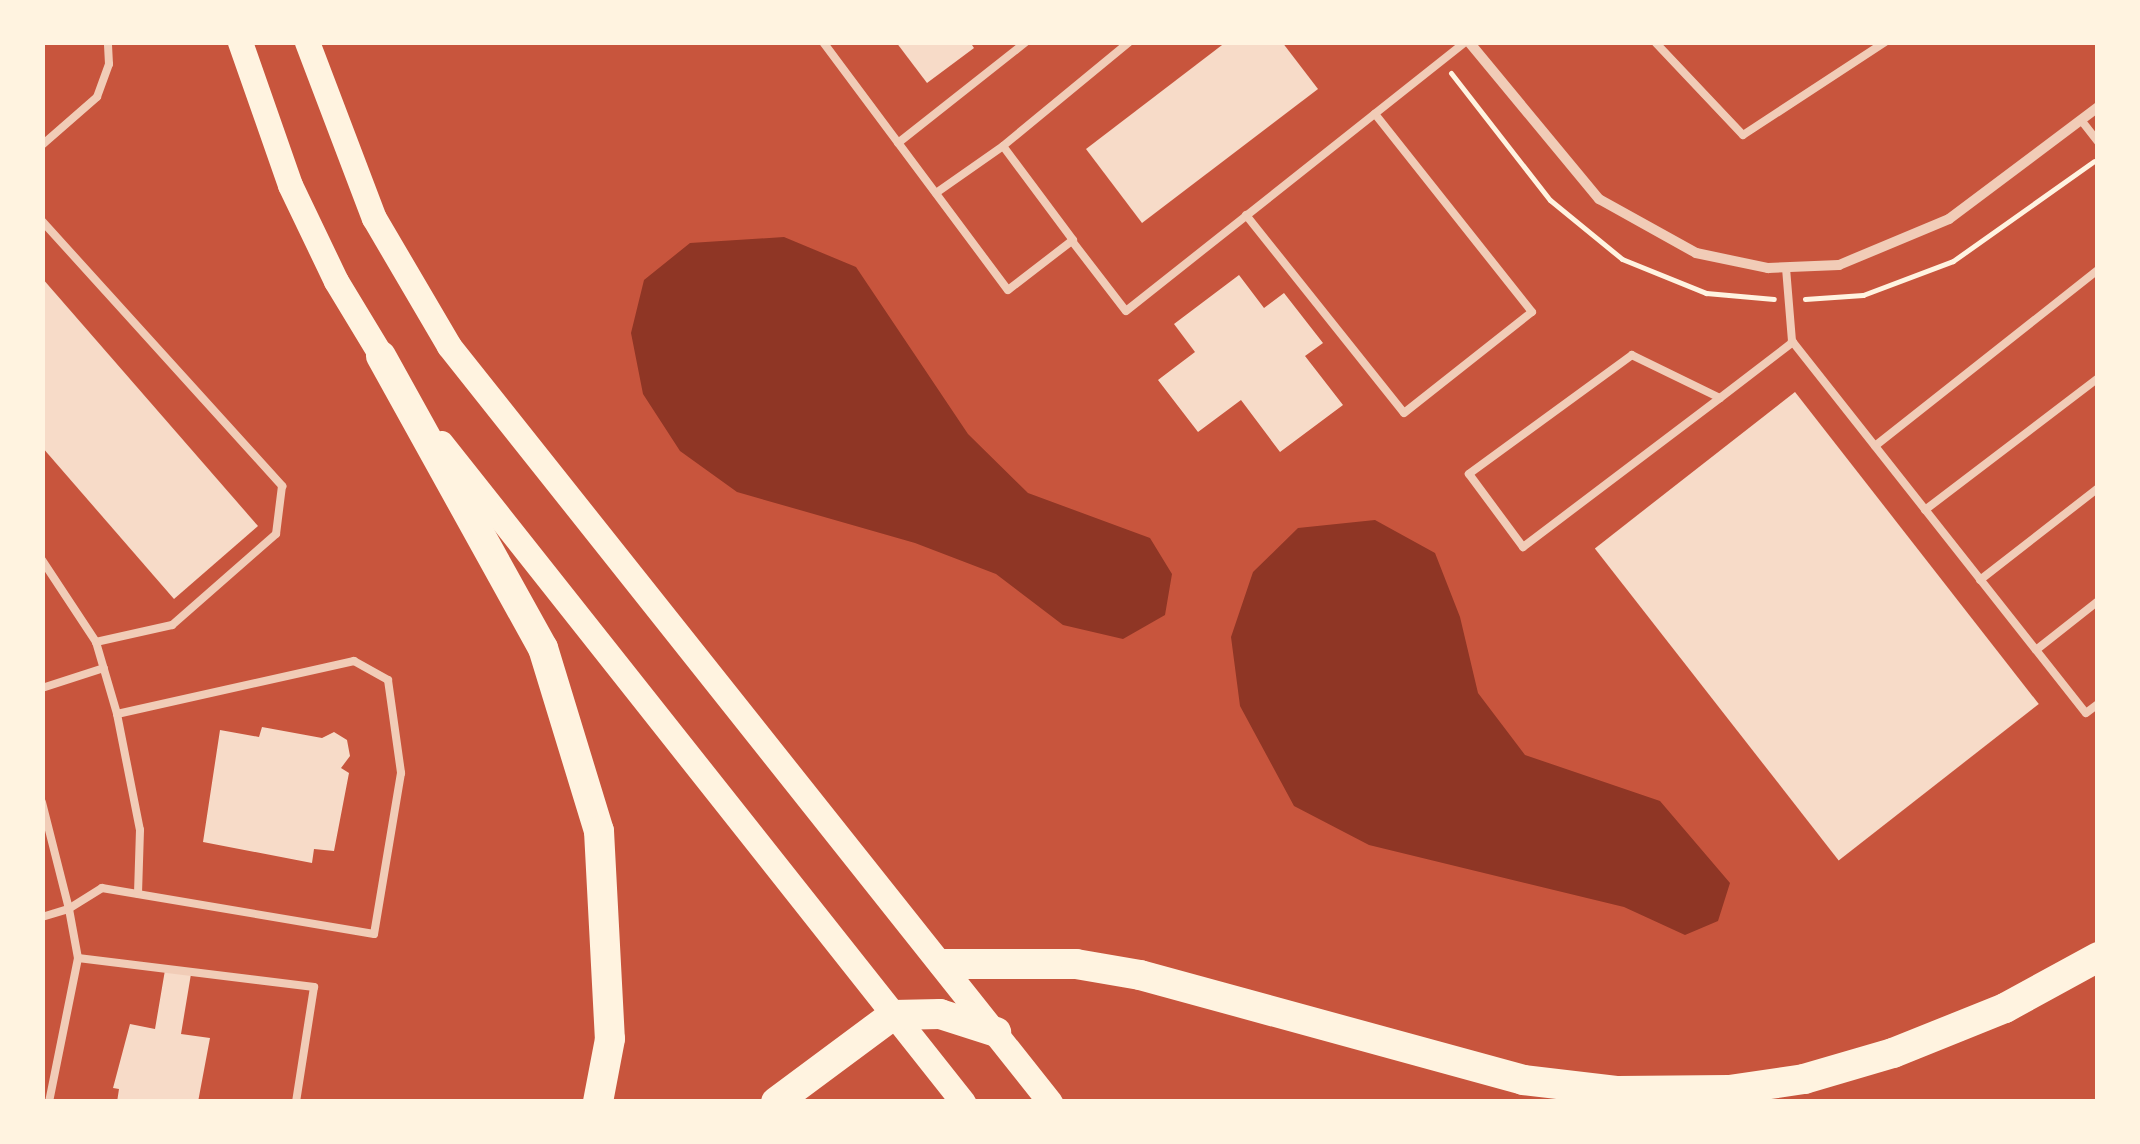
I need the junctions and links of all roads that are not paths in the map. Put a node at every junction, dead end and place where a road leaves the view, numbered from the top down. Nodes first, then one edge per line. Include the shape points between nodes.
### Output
1 (108, 42) edge
2 (240, 42) edge
3 (307, 42) edge
4 (823, 42) edge
5 (1026, 42) edge
6 (1129, 42) edge
7 (1467, 42) edge
8 (1655, 42) edge
9 (1885, 42) edge
10 (2098, 108) edge
11 (1375, 114) junction
12 (2081, 120) junction
13 (2098, 142) edge
14 (898, 143) junction
15 (42, 145) edge
16 (1003, 146) junction
17 (936, 193) junction
18 (1246, 216) junction
19 (42, 221) edge
20 (1072, 241) junction
21 (1786, 268) junction
22 (2098, 270) edge
23 (1793, 342) junction
24 (381, 356) junction
25 (2098, 378) edge
26 (1720, 398) junction
27 (1874, 446) junction
28 (2098, 488) edge
29 (1925, 510) junction
30 (42, 560) edge
31 (1980, 580) junction
32 (2098, 601) edge
33 (96, 642) junction
34 (2036, 650) junction
35 (104, 668) junction
36 (42, 688) edge
37 (2098, 704) edge
38 (117, 714) junction
39 (42, 802) edge
40 (138, 894) junction
41 (69, 909) junction
42 (42, 917) edge
43 (78, 958) junction
44 (2098, 958) edge
45 (944, 964) junction
46 (894, 1015) junction
47 (996, 1032) junction
48 (49, 1102) edge
49 (296, 1102) edge
50 (598, 1102) edge
51 (776, 1102) edge
52 (963, 1102) edge
53 (1050, 1102) edge

1 - 15 lane via 110,64 97,97
2 - 24 main road via 290,185
3 - 45 main road via 374,218 450,346
4 - 14 lane
5 - 14 lane
6 - 16 lane
7 - 11 lane
7 - 21 street via 1599,200 1696,253
8 - 9 lane via 1743,135
10 - 12 street
11 - 18 lane
11 - 18 lane via 1532,312 1404,414
12 - 13 lane
12 - 21 street via 1949,219 1871,256
14 - 17 lane
16 - 17 lane
16 - 20 lane
17 - 20 lane via 1008,290
18 - 20 lane via 1126,311
19 - 33 lane via 282,486 276,534 172,625
21 - 23 lane
22 - 27 lane
23 - 26 lane
23 - 27 lane
24 - 46 main road via 446,450
24 - 50 highway via 543,648 599,832 610,1038
25 - 29 lane
26 - 26 lane via 1523,547 1469,474 1632,355
27 - 29 lane
28 - 31 lane
29 - 31 lane
30 - 33 lane
31 - 34 lane
32 - 34 lane
33 - 35 lane
34 - 37 lane via 2086,713
35 - 36 lane
35 - 38 lane
38 - 40 lane via 140,830
38 - 40 lane via 354,661 388,680 401,773 374,934
39 - 41 lane
40 - 41 lane via 102,888
41 - 42 lane
41 - 43 lane
43 - 48 lane
43 - 49 lane via 314,987
44 - 45 highway via 2005,1008 1893,1053 1804,1078 1730,1090 1618,1092 1523,1080 1140,974 1076,964
45 - 47 main road
46 - 47 highway via 940,1014
46 - 51 highway
46 - 52 main road
47 - 53 main road

